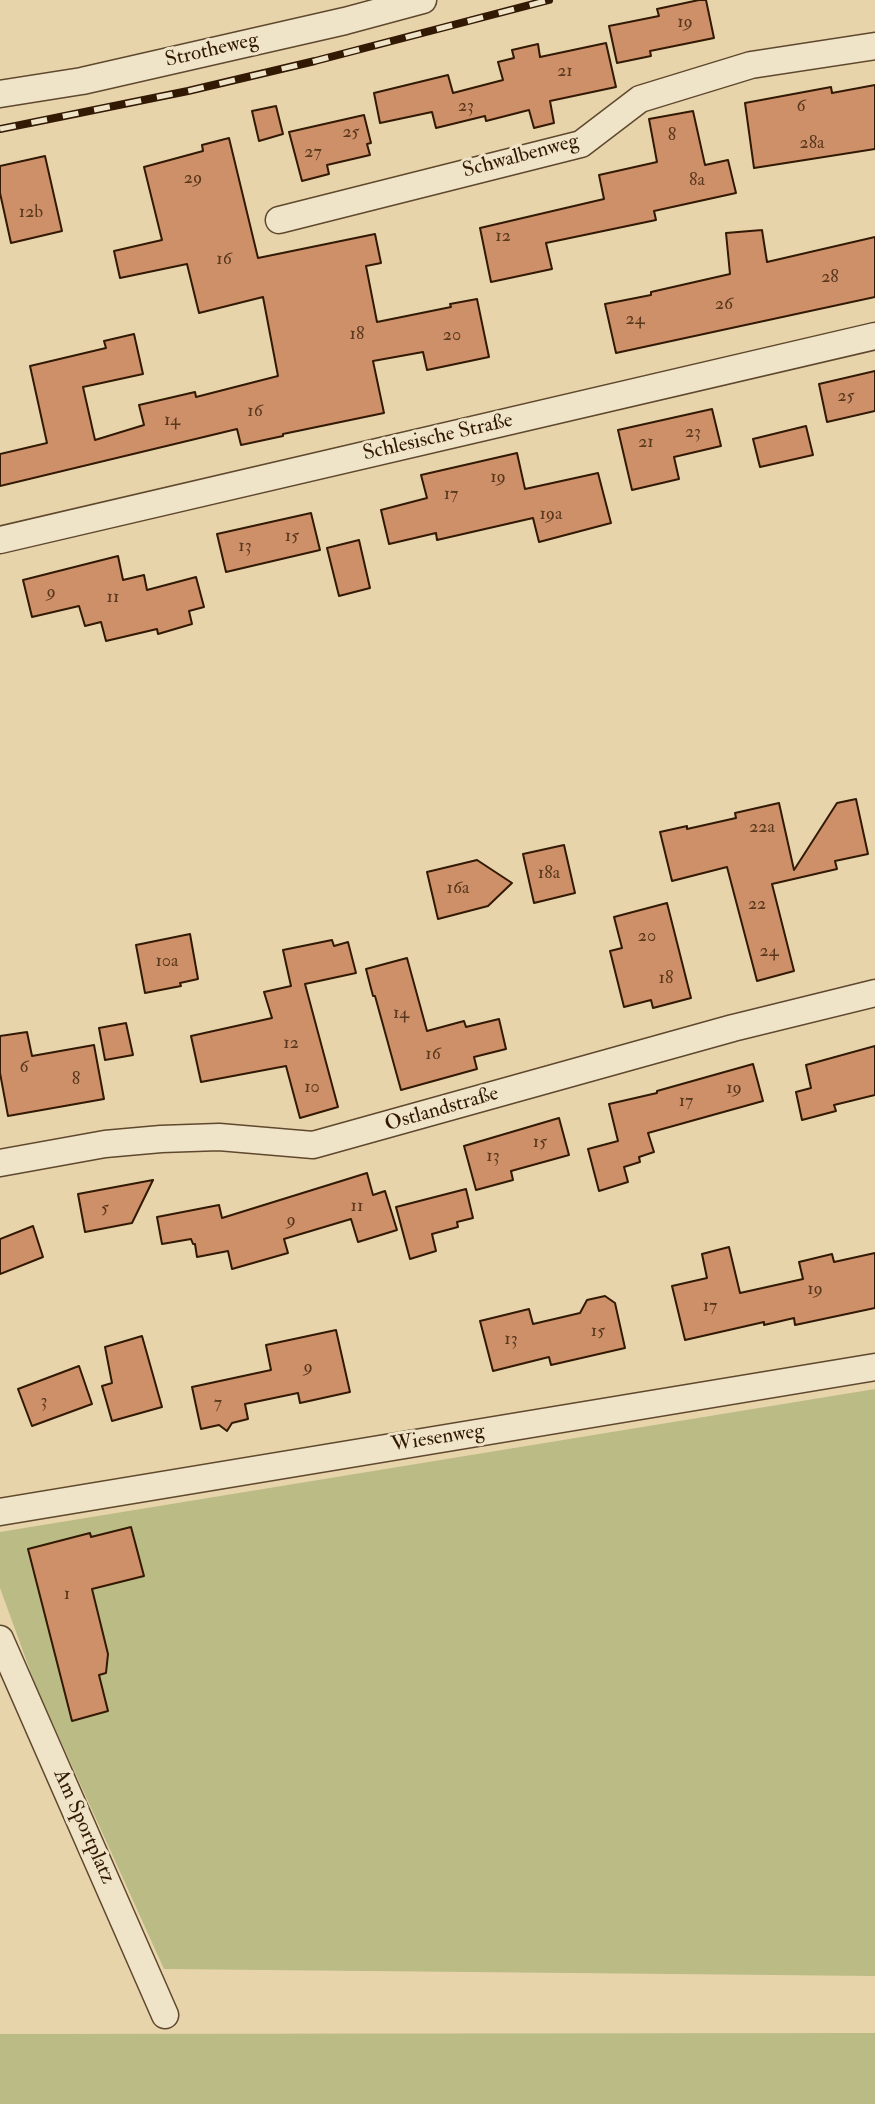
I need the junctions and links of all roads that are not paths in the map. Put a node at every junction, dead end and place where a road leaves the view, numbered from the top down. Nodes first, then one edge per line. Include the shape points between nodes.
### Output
1 (423, 0) edge
2 (343, 10) edge
3 (875, 46) edge
4 (0, 94) edge
5 (279, 220) dead end
6 (875, 336) edge
7 (0, 540) edge
8 (875, 993) edge
9 (0, 1163) edge
10 (875, 1367) edge
11 (0, 1512) edge
12 (0, 1639) edge
13 (12, 1695) edge
14 (165, 2015) dead end

1 - 2 street, Strotheweg
2 - 4 street, Strotheweg via 82,81
3 - 5 street, Schwalbenweg via 751,65 640,99 582,144
6 - 7 street, Schlesische Straße
8 - 9 street, Ostlandstraße via 313,1145 219,1137 161,1139
10 - 11 street, Wiesenweg
12 - 13 street, Am Sportplatz
13 - 14 street, Am Sportplatz

